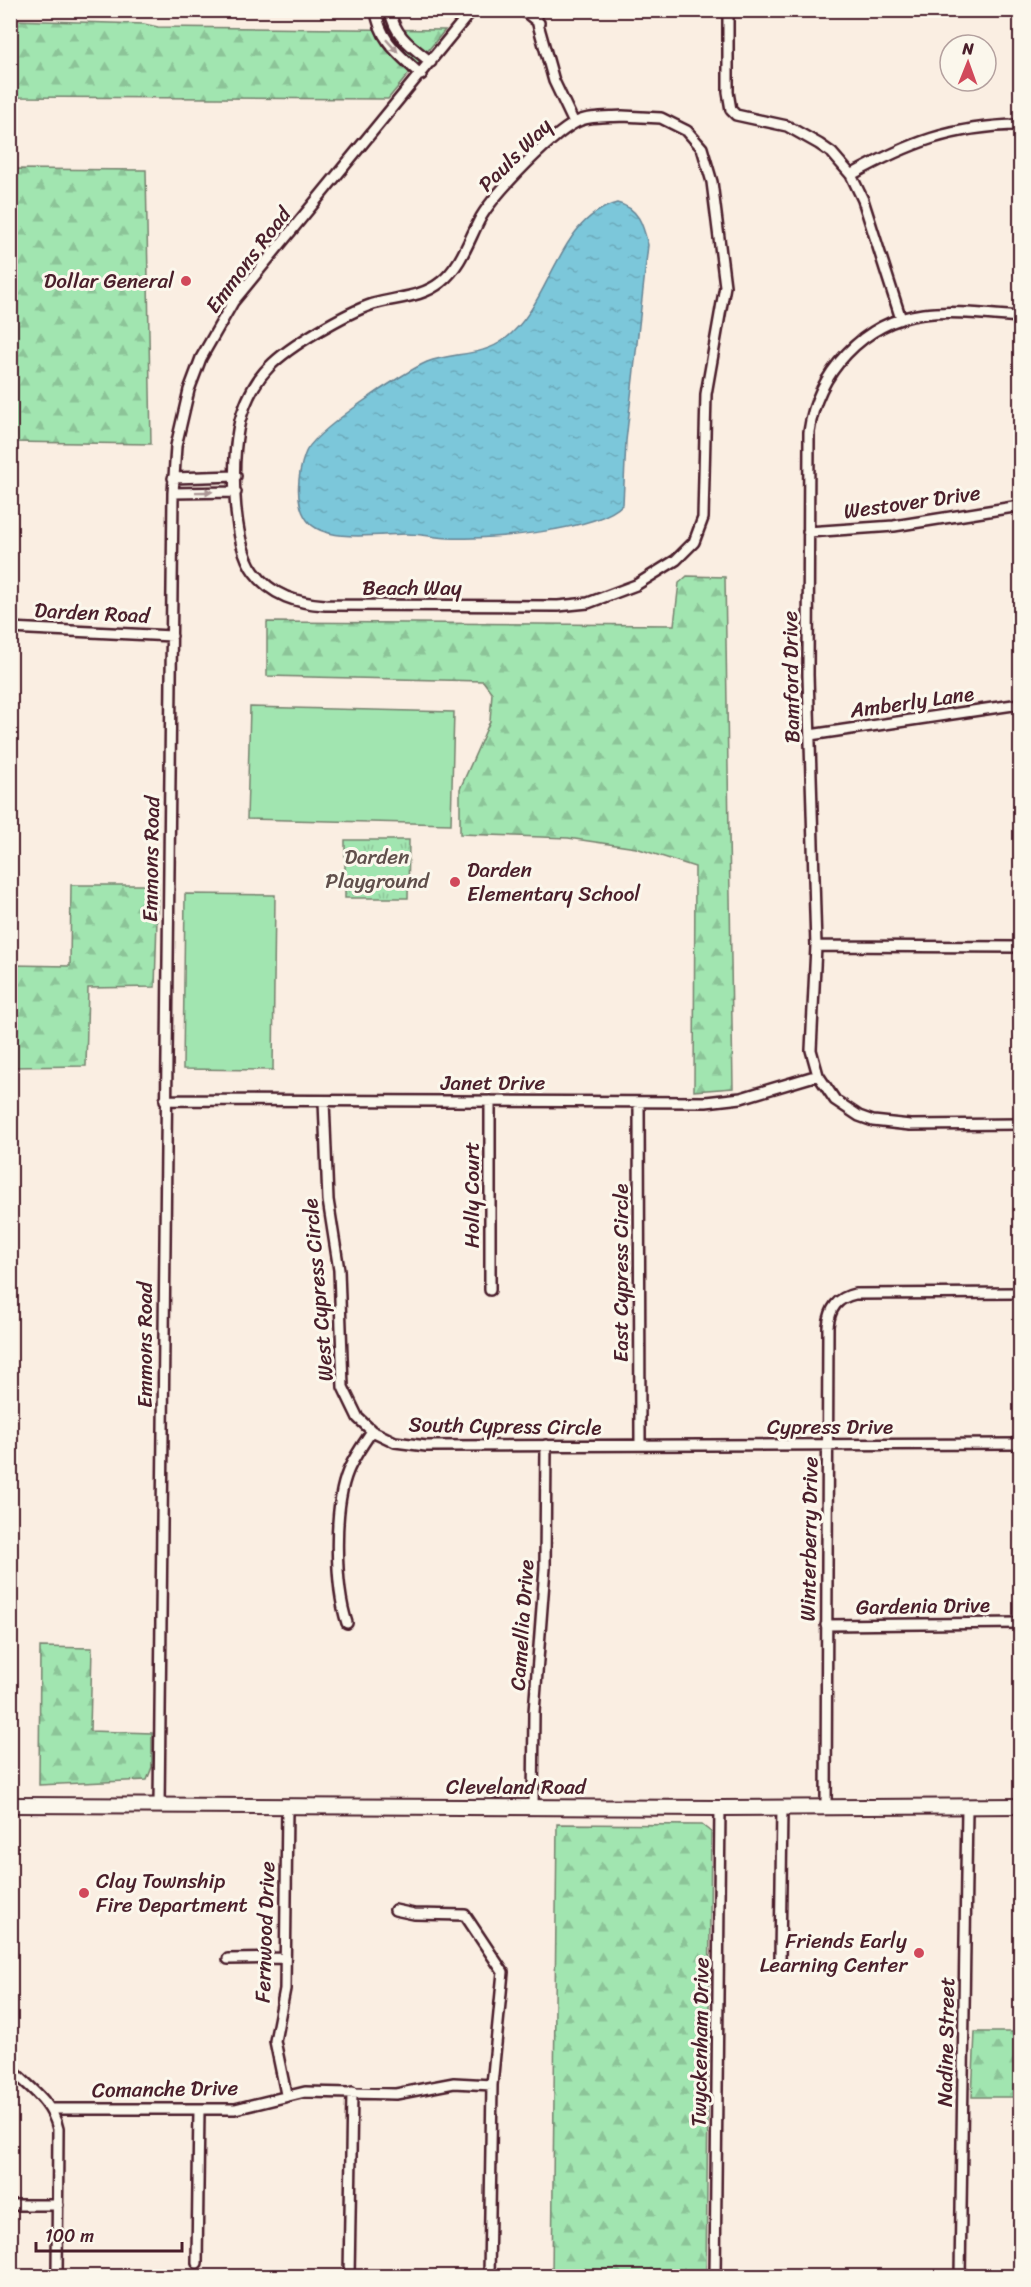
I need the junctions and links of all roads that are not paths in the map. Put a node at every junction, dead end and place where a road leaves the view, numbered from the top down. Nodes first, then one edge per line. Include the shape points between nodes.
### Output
1 (376, 10) edge
2 (390, 10) edge
3 (472, 10) edge
4 (523, 10) edge
5 (534, 10) edge
6 (728, 10) edge
7 (538, 22) junction
8 (431, 62) junction
9 (420, 75) junction
10 (574, 123) junction
11 (1020, 125) edge
12 (702, 148) joint
13 (851, 175) junction
14 (1020, 317) edge
15 (901, 319) junction
16 (236, 476) junction
17 (173, 478) junction
18 (236, 492) junction
19 (173, 493) junction
20 (1020, 506) edge
21 (808, 532) junction
22 (10, 628) edge
23 (172, 636) junction
24 (1020, 704) edge
25 (810, 735) junction
26 (816, 946) junction
27 (1020, 947) edge
28 (818, 1075) junction
29 (165, 1100) junction
30 (324, 1101) junction
31 (490, 1101) junction
32 (639, 1102) junction
33 (1020, 1124) edge
34 (490, 1290) dead end
35 (1020, 1293) edge
36 (372, 1431) junction
37 (1020, 1444) edge
38 (546, 1445) junction
39 (640, 1445) junction
40 (827, 1446) junction
41 (347, 1623) dead end
42 (1020, 1623) edge
43 (826, 1625) junction
44 (10, 1805) edge
45 (159, 1806) junction
46 (287, 1806) junction
47 (1020, 1806) edge
48 (532, 1808) junction
49 (720, 1808) junction
50 (782, 1808) junction
51 (826, 1808) junction
52 (967, 1808) junction
53 (395, 1910) dead end
54 (228, 1959) dead end
55 (285, 1959) junction
56 (780, 1960) dead end
57 (10, 2068) edge
58 (492, 2085) junction
59 (352, 2092) junction
60 (286, 2094) junction
61 (52, 2109) junction
62 (199, 2109) junction
63 (10, 2205) edge
64 (58, 2205) junction
65 (196, 2263) dead end
66 (57, 2277) edge
67 (350, 2277) edge
68 (489, 2277) edge
69 (715, 2277) edge
70 (960, 2277) edge

1 -> 9 street via 377,23 388,43
2 - 8 street via 395,30 402,39
3 - 8 street, Emmons Road
4 - 7 street
5 - 7 street
6 - 13 street via 731,110 736,115 775,122 804,134 832,153
7 - 10 street via 554,81
8 - 9 street, Emmons Road
9 - 17 street, Emmons Road via 233,302 201,358 189,390
10 - 12 street, Pauls Way via 589,118 661,118 687,131
10 - 16 street, Pauls Way via 500,191 485,211 458,264 440,283 420,294 360,309 269,366 241,415
11 - 13 street via 971,127 933,136
12 - 18 street, Beach Way via 712,182 726,277 706,394 704,511 691,547 620,593 573,605 309,604 273,591 253,571 238,537
13 - 15 street via 863,200
14 - 15 street, Bamford Drive via 934,313
15 - 21 street, Bamford Drive via 846,354 817,399 809,432
16 - 17 street
16 - 18 street, Beach Way
17 - 19 street, Emmons Road
19 -> 18 street
19 - 23 street, Emmons Road
20 - 21 street, Westover Drive via 894,526
21 - 25 street, Bamford Drive
22 - 23 street, Darden Road
23 - 29 street, Emmons Road
24 - 25 street, Amberly Lane
25 - 26 street, Bamford Drive
26 - 27 street
26 - 28 street, Bamford Drive via 811,1050
28 - 32 street, Janet Drive via 741,1098
28 - 33 street via 835,1100 873,1121 910,1125
29 - 30 street, Janet Drive
29 - 45 street, Emmons Road
30 - 31 street, Janet Drive
30 - 36 street, West Cypress Circle via 328,1200 341,1301 343,1387 358,1418
31 - 32 street, Janet Drive
31 - 34 street, Holly Court
32 - 39 street, East Cypress Circle
35 - 40 street, Winterberry Drive via 865,1294 839,1300 829,1316
36 - 38 street, South Cypress Circle via 407,1445
36 - 41 street via 348,1471 339,1502 340,1599
37 - 40 street, Cypress Drive
38 - 39 street, South Cypress Circle
38 - 48 street, Camellia Drive via 545,1568 534,1712
39 - 40 street, Cypress Drive
40 - 43 street, Winterberry Drive
42 - 43 street, Gardenia Drive
43 - 51 street, Winterberry Drive
44 - 45 main road, Cleveland Road
45 - 46 main road, Cleveland Road
46 - 48 main road, Cleveland Road
46 - 55 street, Fernwood Drive
47 - 52 main road, Cleveland Road
48 - 49 main road, Cleveland Road
49 - 50 main road, Cleveland Road
49 - 69 street, Twyckenham Drive
50 - 51 main road, Cleveland Road
50 - 56 street
51 - 52 main road, Cleveland Road
52 - 70 street, Nadine Street
53 - 58 street via 465,1915 503,1972
54 - 55 street
55 - 60 street, Fernwood Drive via 284,1999 275,2041
57 - 61 street
58 - 59 street, Comanche Drive via 453,2083 396,2094
58 - 68 street
59 - 60 street, Comanche Drive
59 - 67 street
60 - 62 street, Comanche Drive via 235,2109
61 - 62 street, Comanche Drive
61 - 64 street via 60,2141
62 - 65 street
63 - 64 street
64 - 66 street

